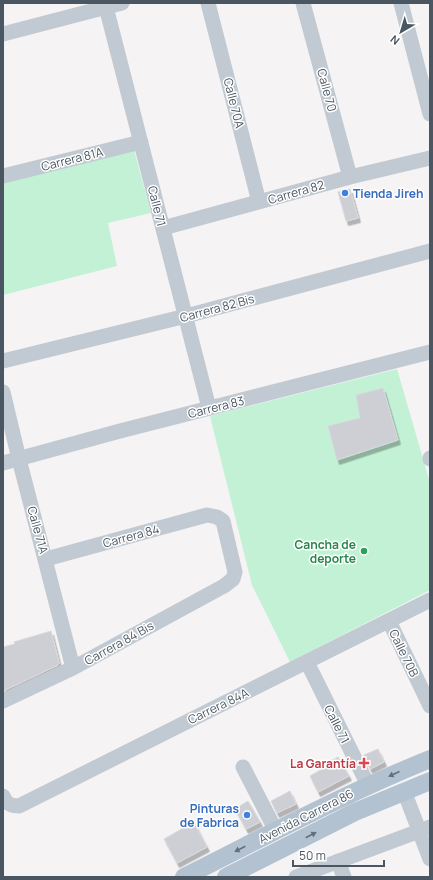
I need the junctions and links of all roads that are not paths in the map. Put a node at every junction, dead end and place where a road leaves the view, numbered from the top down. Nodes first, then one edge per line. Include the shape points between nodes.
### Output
1 (122, 3) edge
2 (208, 3) edge
3 (303, 3) edge
4 (401, 3) edge
5 (105, 5) edge
6 (3, 34) edge
7 (430, 114) edge
8 (141, 142) junction
9 (430, 158) edge
10 (3, 176) edge
11 (350, 177) junction
12 (259, 202) junction
13 (163, 228) junction
14 (430, 251) edge
15 (186, 316) junction
16 (430, 352) edge
17 (3, 361) edge
18 (3, 392) edge
19 (209, 408) junction
20 (19, 459) junction
21 (3, 463) edge
22 (46, 559) junction
23 (233, 579) joint
24 (430, 600) edge
25 (389, 621) junction
26 (306, 662) junction
27 (73, 668) junction
28 (3, 701) edge
29 (430, 706) edge
30 (430, 758) edge
31 (243, 767) dead end
32 (430, 781) edge
33 (368, 785) junction
34 (404, 791) junction
35 (5, 799) edge
36 (425, 829) edge
37 (276, 831) junction
38 (430, 859) edge
39 (338, 861) junction
40 (247, 872) edge
41 (184, 877) edge
42 (226, 877) edge
43 (296, 877) edge
44 (344, 877) edge

1 - 5 street
2 - 12 street, Calle 70A
3 - 11 street, Calle 70
4 - 7 street
5 - 6 street
5 - 8 street, Calle 71
8 - 10 street, Carrera 81A
8 - 13 street, Calle 71
9 - 11 street, Carrera 82
11 - 12 street, Carrera 82
12 - 13 street, Carrera 82
13 - 15 street, Calle 71
14 - 15 street, Carrera 82 Bis
15 - 17 street, Carrera 82 Bis
15 - 19 street, Calle 71
16 - 19 street, Carrera 83
18 - 20 street, Calle 71A
19 - 20 street, Carrera 83
20 - 21 street, Carrera 83
20 - 22 street, Calle 71A
22 - 23 street, Carrera 84 via 207,515 223,521 235,572
22 - 27 street, Calle 71A
23 - 27 street, Carrera 84 Bis
24 - 25 street, Carrera 84A
25 - 26 street, Carrera 84A
25 - 29 street, Calle 70B
26 - 33 street, Calle 71
26 - 35 street, Carrera 84A via 19,806 13,806
27 - 28 street, Carrera 84 Bis
30 -> 33 main road, Avenida Carrera 86
31 - 37 street
32 - 34 main road, Avenida Carrera 86
33 - 37 main road, Avenida Carrera 86
34 - 36 street
40 -> 34 main road, Avenida Carrera 86 via 355,812
36 - 38 street
36 - 39 street
37 -> 41 main road, Avenida Carrera 86
39 - 43 street
39 - 44 street
40 - 42 main road, Avenida Carrera 86

